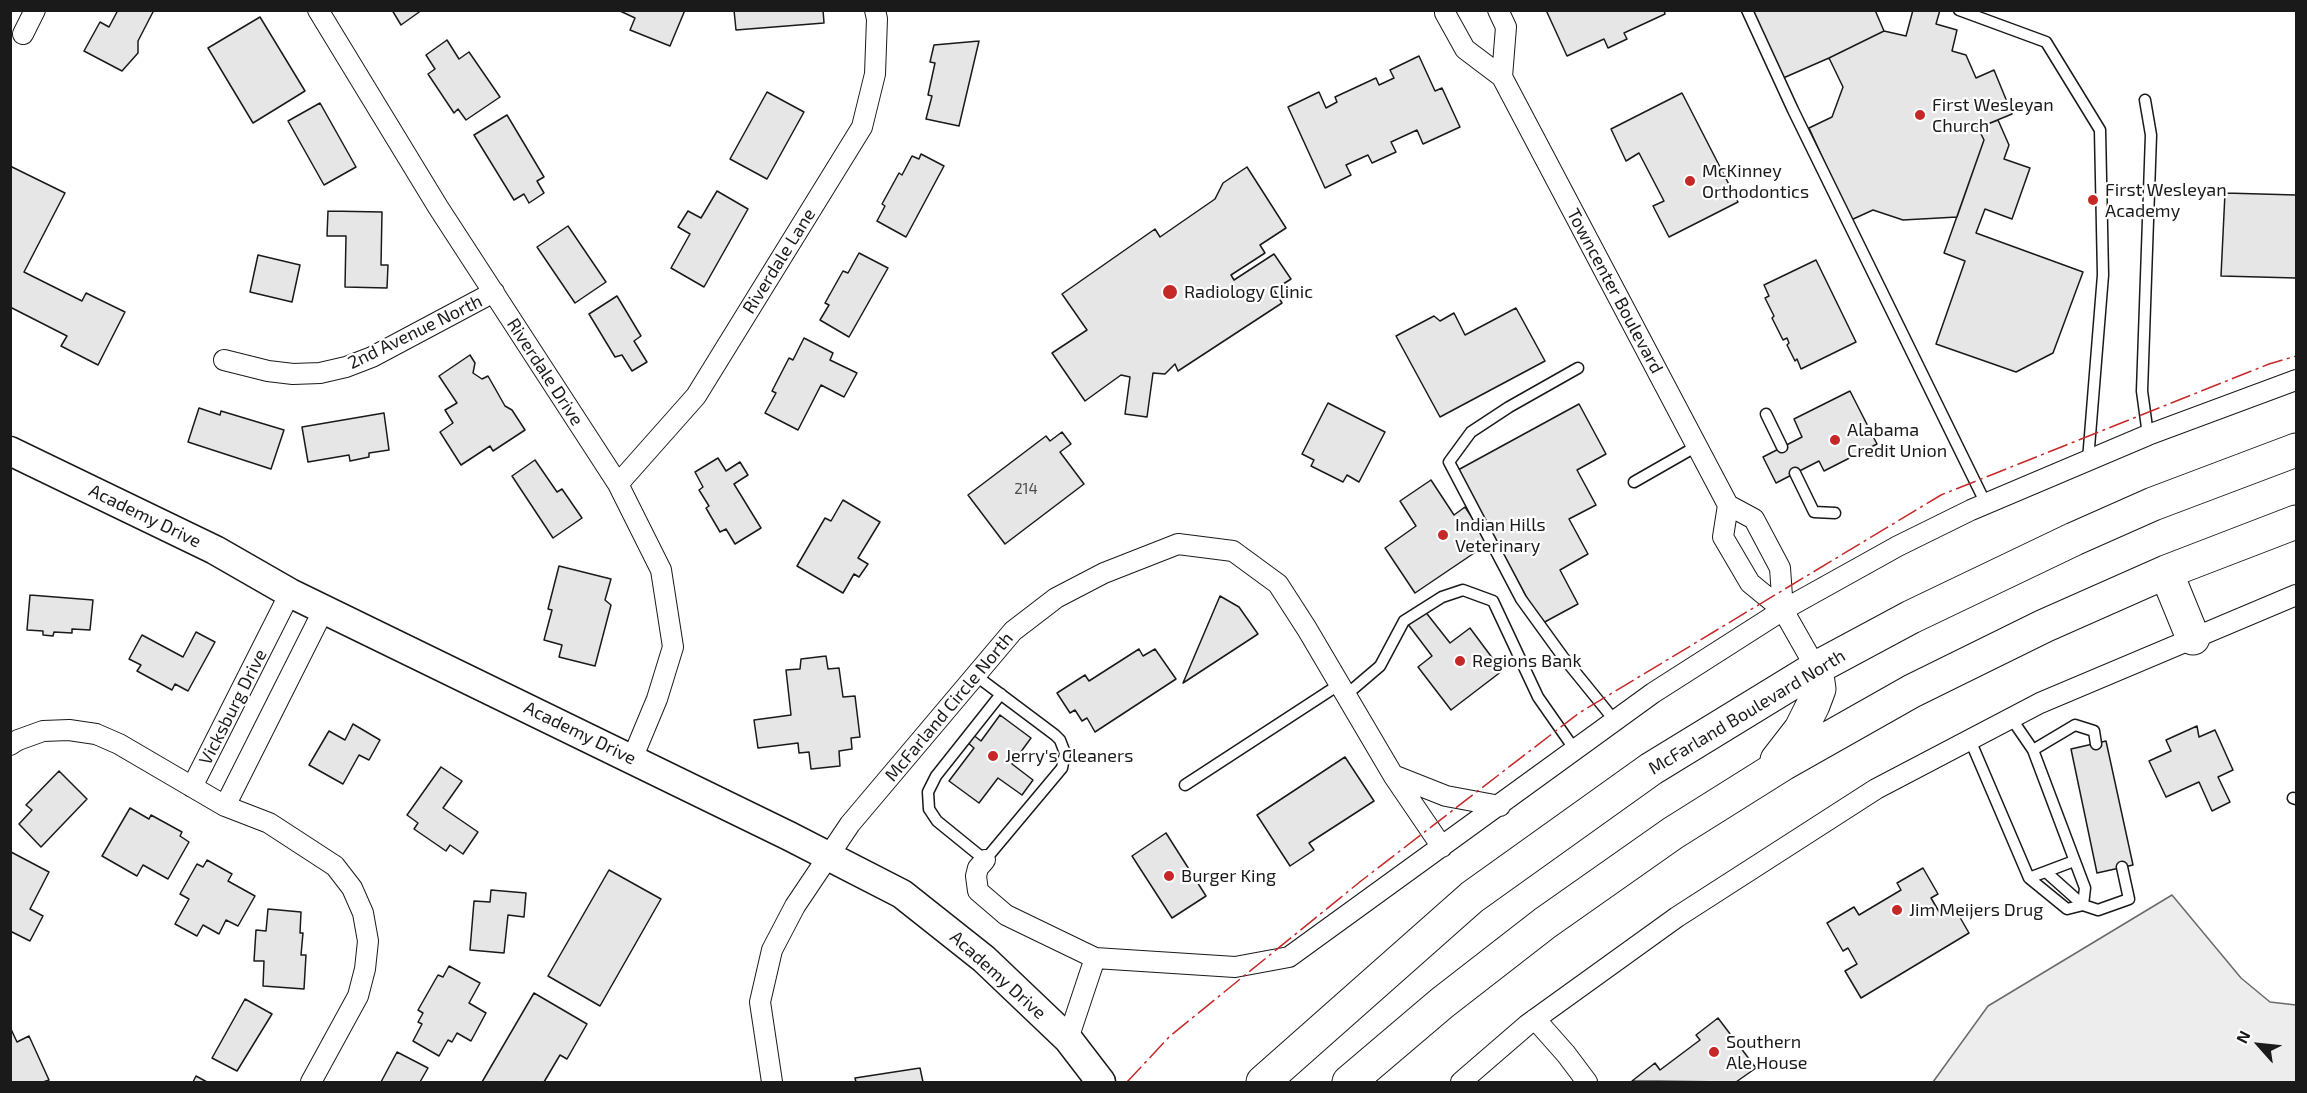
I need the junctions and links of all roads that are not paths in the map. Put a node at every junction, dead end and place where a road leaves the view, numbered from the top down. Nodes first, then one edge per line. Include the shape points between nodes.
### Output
1 (35, 10) edge
2 (318, 10) edge
3 (875, 10) edge
4 (1446, 10) edge
5 (1498, 10) edge
6 (1747, 10) edge
7 (1959, 10) edge
8 (23, 34) dead end
9 (1502, 77) junction
10 (2145, 100) dead end
11 (494, 292) junction
12 (224, 360) dead end
13 (1578, 368) dead end
14 (2296, 380) edge
15 (1766, 414) dead end
16 (2148, 435) junction
17 (1697, 446) junction
18 (1782, 447) dead end
19 (2296, 450) edge
20 (10, 451) edge
21 (2088, 460) junction
22 (1795, 473) dead end
23 (1634, 482) dead end
24 (618, 484) junction
25 (1986, 504) junction
26 (1728, 505) junction
27 (1835, 513) dead end
28 (2296, 522) edge
29 (2166, 572) junction
30 (290, 593) junction
31 (2296, 595) edge
32 (324, 609) junction
33 (1783, 610) junction
34 (2193, 638) junction
35 (1816, 668) junction
36 (975, 675) junction
37 (1343, 690) junction
38 (1001, 694) junction
39 (2011, 718) junction
40 (1615, 721) junction
41 (1970, 740) junction
42 (2096, 744) dead end
43 (10, 745) edge
44 (1575, 750) junction
45 (2033, 750) junction
46 (632, 759) junction
47 (1767, 774) junction
48 (1393, 775) junction
49 (1185, 784) dead end
50 (192, 787) junction
51 (225, 806) junction
52 (1500, 806) junction
53 (1442, 847) junction
54 (828, 855) junction
55 (985, 860) junction
56 (2074, 861) junction
57 (2122, 867) dead end
58 (2046, 872) junction
59 (2029, 878) junction
60 (2083, 906) junction
61 (1095, 958) junction
62 (1535, 1019) junction
63 (1068, 1039) junction
64 (311, 1083) edge
65 (772, 1083) edge
66 (1101, 1083) edge
67 (1263, 1083) edge
68 (1349, 1083) edge
69 (1461, 1083) edge
70 (1587, 1083) edge

1 - 8 street
2 - 11 street, Riverdale Drive
3 - 24 street, Riverdale Lane via 875,74 862,127 696,396
4 - 9 street via 1465,49
5 - 9 street via 1506,27
6 - 25 lane
7 - 21 lane via 2046,42 2100,130 2103,275
9 - 17 street, Towncenter Boulevard
10 - 16 lane via 2151,135 2142,391
11 - 12 street, 2nd Avenue North via 346,367 300,373 268,371
11 - 24 street, Riverdale Drive
13 - 40 lane via 1471,432 1449,462 1521,599
14 - 16 street
15 - 18 lane
16 - 21 street
17 - 23 lane
17 - 26 street, Towncenter Boulevard
19 - 35 highway, McFarland Boulevard North via 2074,538
20 - 30 street, Academy Drive via 215,550
21 - 25 street
22 - 27 lane via 1814,512
24 - 46 street, Riverdale Drive via 661,570 673,647
25 - 33 street via 1898,546
26 - 33 street via 1754,519 1780,568
26 - 33 street via 1723,537 1750,583
28 - 29 highway
29 - 34 highway
29 - 47 highway via 1959,668
30 - 32 street, Academy Drive
30 - 50 street, Vicksburg Drive
31 - 34 street
32 - 46 street, Academy Drive
32 - 51 street, Vicksburg Drive
33 - 35 street
33 - 40 street
34 - 39 street
35 - 47 highway via 1819,689 1813,705 1801,729
35 - 67 highway, McFarland Boulevard North via 1651,769 1472,897
36 - 37 street, McFarland Circle North via 1013,631 1056,598 1104,573 1178,544 1233,552 1278,584
36 - 38 lane
36 - 54 street, McFarland Circle North
37 - 44 lane via 1380,666 1404,621 1442,597 1463,591 1493,601 1538,697
37 - 48 street, McFarland Circle North
37 - 49 lane
38 - 55 lane via 936,776 928,792 929,808 937,821
38 - 55 lane via 1055,735 1063,746 1064,761
39 - 41 street
39 - 45 lane
40 - 44 street
41 - 59 lane
41 - 62 street via 1876,789 1696,904
42 - 45 lane via 2094,731 2075,725
43 - 50 street via 43,732 96,734
44 - 52 street
45 - 56 lane
46 - 54 street, Academy Drive
47 - 68 highway via 1673,833 1545,923 1442,1003
48 - 52 street via 1446,796
48 - 53 street, McFarland Circle North
50 - 51 street, Vicksburg Drive
51 - 64 street, Vicksburg Drive via 269,823 335,866 352,888 363,913 368,941 358,996
52 - 53 street
53 - 61 street via 1288,957 1235,967
54 - 63 street, Academy Drive via 902,894 984,959
54 - 65 street, McFarland Circle North via 772,950 760,1002
55 - 61 street via 976,876 978,891 1006,915
56 - 58 lane
56 - 60 lane via 2085,888
57 - 60 lane via 2129,899 2098,910
58 - 59 lane
58 - 60 lane
59 - 60 lane via 2067,909
61 - 63 street
62 - 69 street
62 - 70 street
63 - 66 street, Academy Drive

